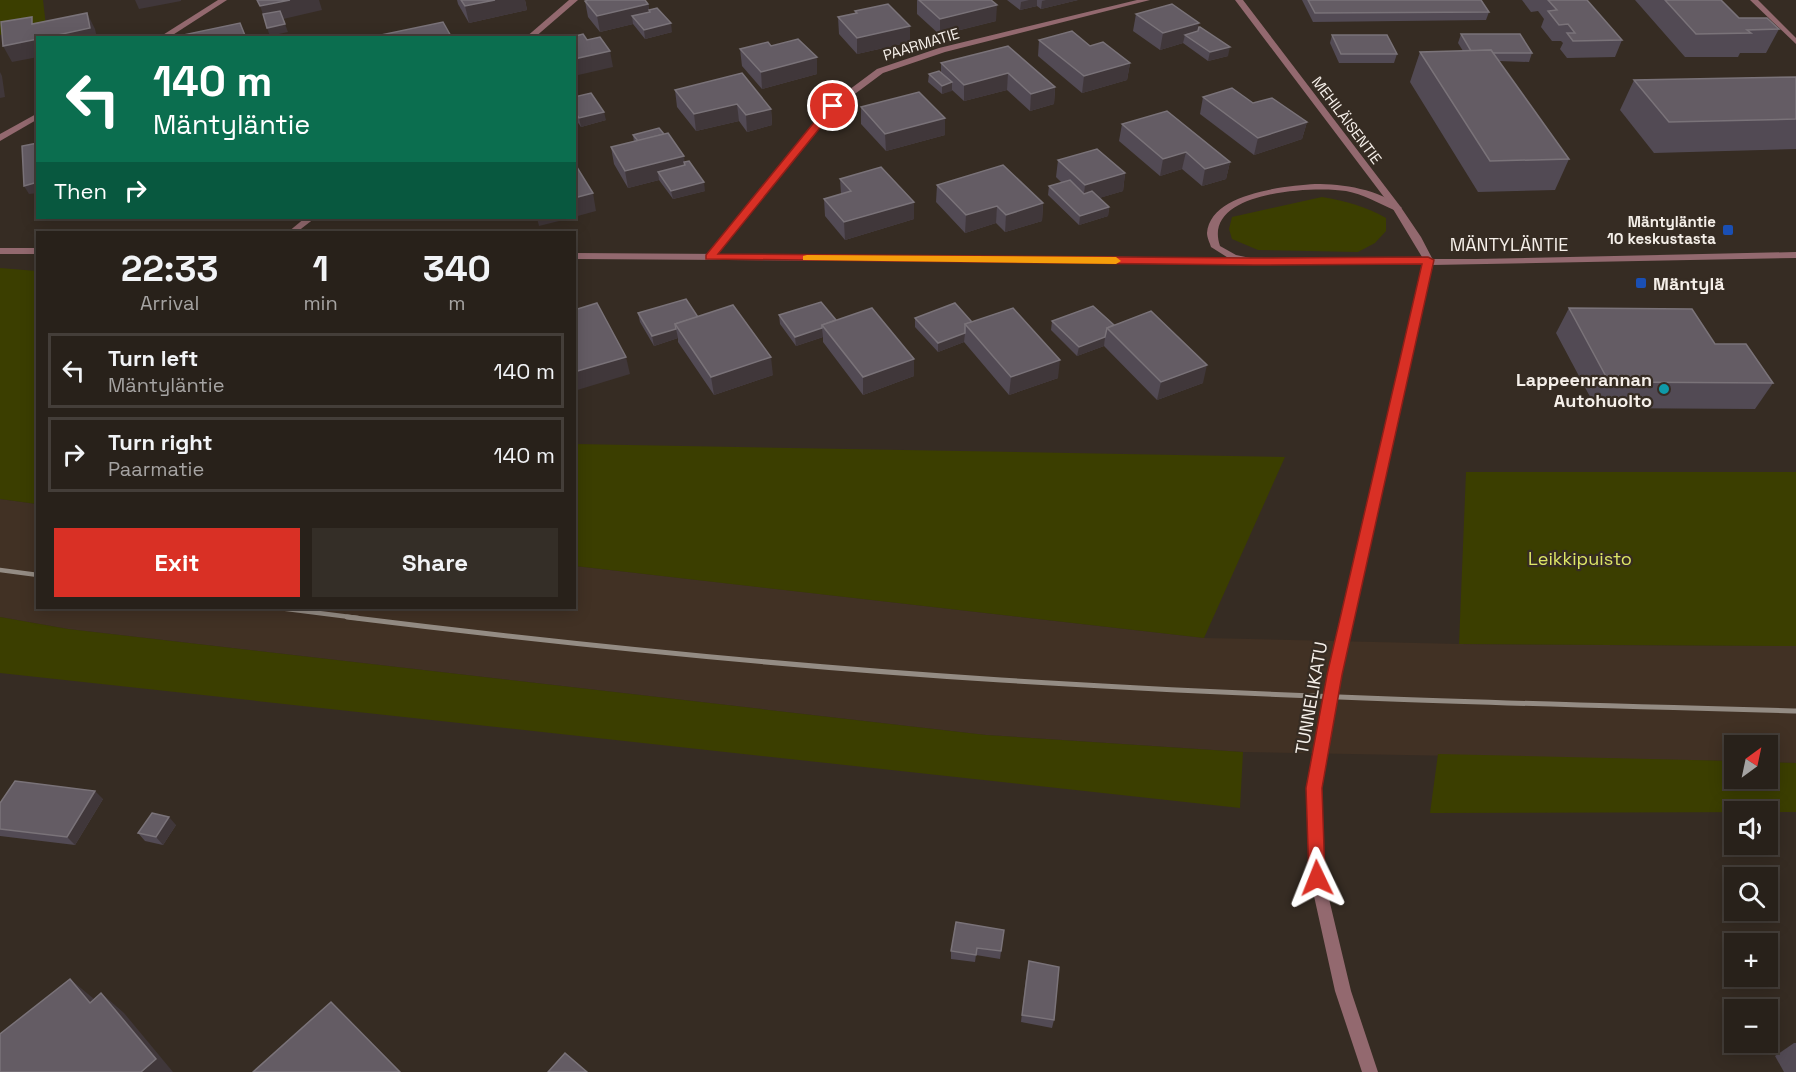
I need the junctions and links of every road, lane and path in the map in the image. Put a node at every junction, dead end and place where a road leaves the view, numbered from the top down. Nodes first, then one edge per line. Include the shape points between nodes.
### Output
1 (223, 0) edge
2 (574, 0) edge
3 (1146, 0) edge
4 (1239, 0) edge
5 (1754, 0) edge
6 (165, 36) edge
7 (530, 36) edge
8 (1796, 42) edge
9 (36, 116) edge
10 (0, 138) edge
11 (1397, 208) junction
12 (309, 219) edge
13 (293, 231) edge
14 (0, 251) edge
15 (36, 251) edge
16 (1796, 255) edge
17 (576, 256) edge
18 (710, 257) junction
19 (1428, 260) junction
20 (1253, 262) junction
21 (1370, 1072) edge

1 - 6 street
2 - 7 street
3 - 18 street, PAARMATIE via 942,50 880,71 833,106
4 - 11 street, MEHILÄISENTIE
5 - 8 street
9 - 10 street
11 - 19 street, MEHILÄISENTIE
11 - 20 street via 1349,189 1326,186 1285,188 1249,198 1218,218 1212,233 1216,247
12 - 13 street
14 - 15 street
16 - 19 street, MÄNTYLÄNTIE
17 - 18 street, MÄNTYLÄNTIE
18 - 20 street, MÄNTYLÄNTIE
19 - 20 street, MÄNTYLÄNTIE
19 - 21 street, TUNNELIKATU via 1338,653 1314,788 1317,878 1343,991

